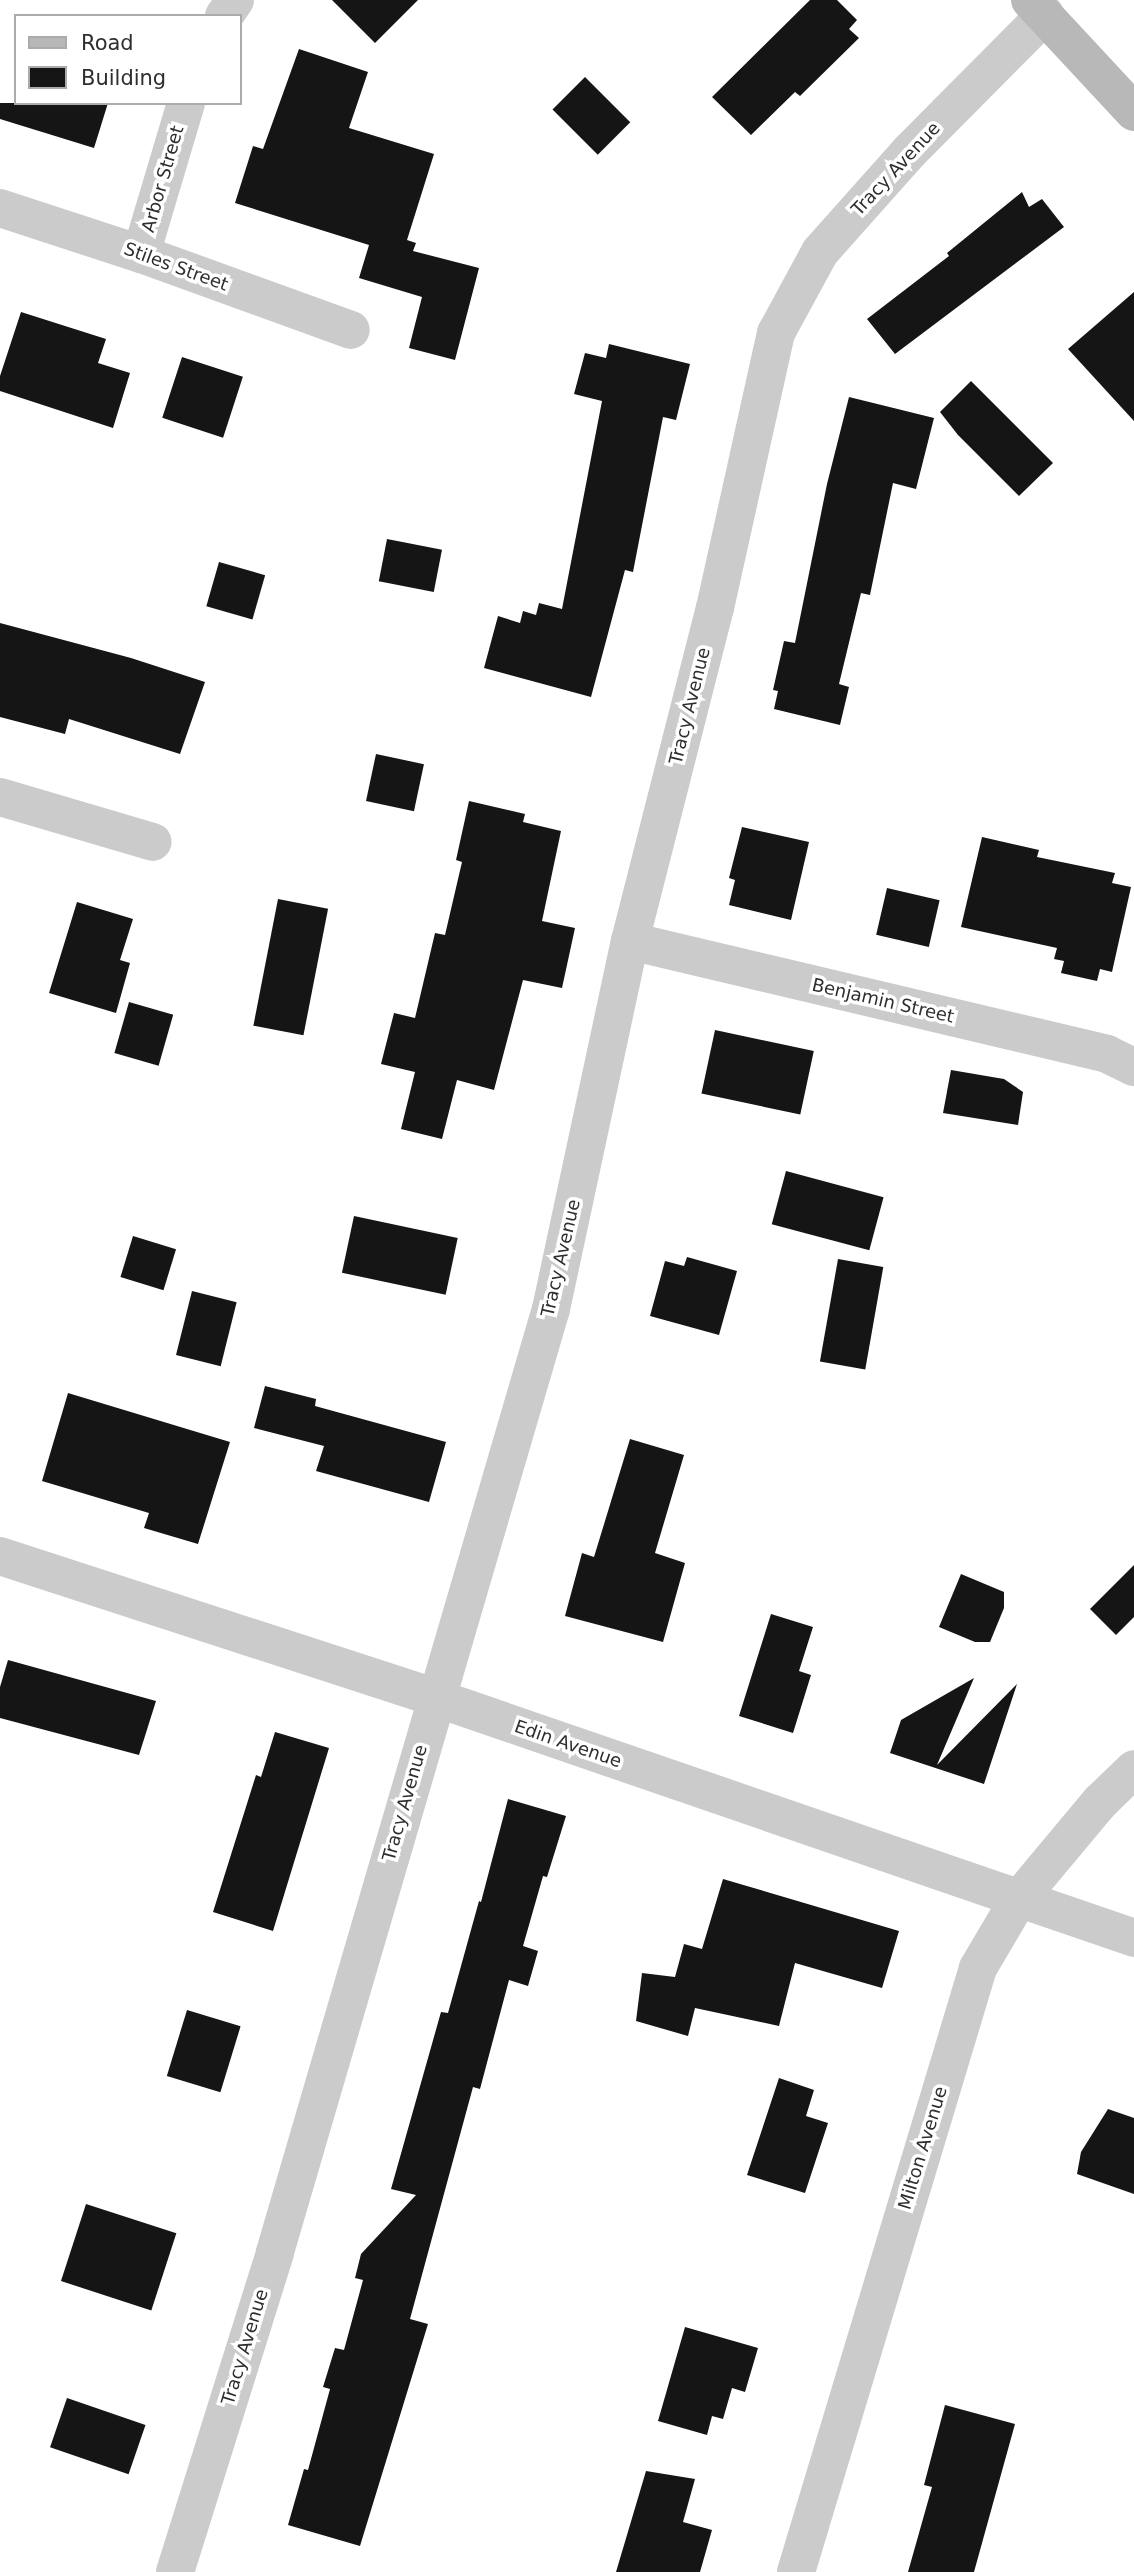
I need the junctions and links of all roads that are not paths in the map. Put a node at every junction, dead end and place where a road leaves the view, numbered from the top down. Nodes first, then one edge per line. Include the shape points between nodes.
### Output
1 (1038, 8) edge
2 (185, 105) edge
3 (1134, 112) edge
4 (0, 208) edge
5 (141, 254) junction
6 (351, 330) dead end
7 (0, 797) edge
8 (153, 842) dead end
9 (630, 942) junction
10 (1134, 1067) edge
11 (0, 1556) edge
12 (436, 1698) junction
13 (1134, 1769) edge
14 (1017, 1900) junction
15 (1134, 1938) edge
16 (176, 2572) edge
17 (796, 2572) edge

1 - 3 street
1 - 9 street, Tracy Avenue via 820,251 776,333 715,608
2 - 5 street, Arbor Street
4 - 5 street, Stiles Street
5 - 6 street, Stiles Street
7 - 8 street
9 - 10 street, Benjamin Street via 1107,1054
9 - 12 street, Tracy Avenue via 551,1309
11 - 12 street, Edin Avenue
12 - 14 street, Edin Avenue
12 - 16 street, Tracy Avenue via 275,2252
13 - 14 street, Milton Avenue
14 - 15 street, Edin Avenue
14 - 17 street, Milton Avenue via 978,1968

